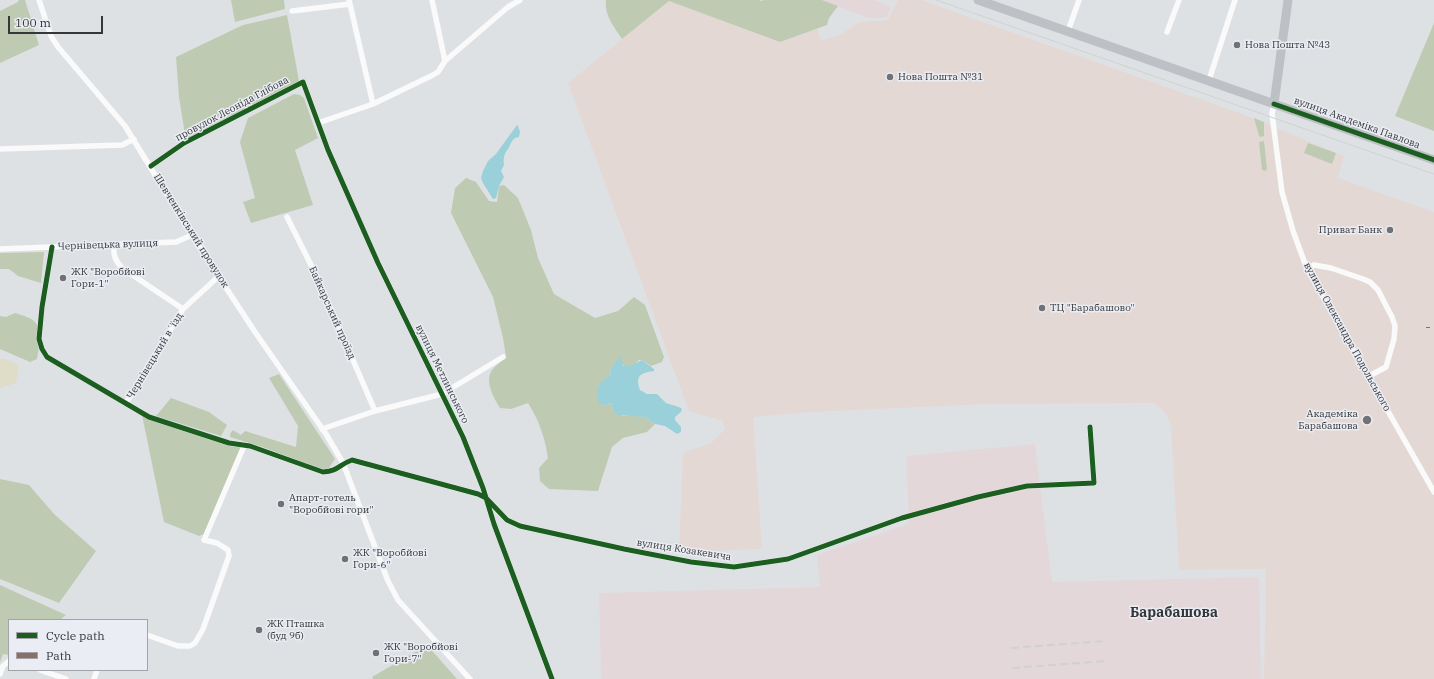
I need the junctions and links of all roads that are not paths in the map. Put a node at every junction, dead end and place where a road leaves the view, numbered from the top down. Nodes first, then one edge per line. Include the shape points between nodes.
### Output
1 (38, 0) edge
2 (432, 0) edge
3 (520, 0) edge
4 (978, 0) edge
5 (1079, 0) edge
6 (1179, 0) edge
7 (1235, 0) edge
8 (1288, 0) edge
9 (349, 2) edge
10 (292, 11) dead end
11 (1068, 31) junction
12 (1167, 32) dead end
13 (445, 61) junction
14 (1209, 80) junction
15 (303, 82) joint
16 (373, 104) junction
17 (1274, 104) junction
18 (318, 123) junction
19 (134, 139) junction
20 (0, 149) edge
21 (1434, 160) edge
22 (151, 166) junction
23 (287, 217) dead end
24 (192, 235) junction
25 (114, 245) junction
26 (52, 247) junction
27 (0, 249) edge
28 (1307, 268) junction
29 (218, 276) junction
30 (183, 309) junction
31 (503, 357) dead end
32 (1369, 376) junction
33 (442, 394) junction
34 (126, 403) junction
35 (375, 411) junction
36 (1090, 427) dead end
37 (322, 429) junction
38 (247, 446) junction
39 (344, 463) junction
40 (1434, 492) edge
41 (486, 498) junction
42 (148, 635) edge
43 (8, 662) edge
44 (43, 671) edge
45 (0, 674) edge
46 (66, 679) edge
47 (470, 679) edge
48 (552, 679) edge

1 - 19 street, Шевченківський провулок via 51,36 58,47 126,126
2 - 13 street
3 - 13 street
4 - 11 main road, вулиця Академіка Павлова
5 - 11 street
6 - 12 street
7 - 14 street
8 - 17 main road
9 - 10 street
9 - 16 street
11 - 14 main road, вулиця Академіка Павлова
13 - 16 street via 433,75
14 - 17 main road, вулиця Академіка Павлова
15 - 18 street, вулиця Метлинського
15 - 22 street, провулок Леоніда Глібова via 184,143
16 - 18 street
17 - 21 main road, вулиця Академіка Павлова
17 - 28 street, вулиця Олександра Подольського via 1272,114 1281,187 1293,231
18 - 33 street, вулиця Метлинського via 378,262
19 - 20 street via 122,144
19 - 22 street, Шевченківський провулок
22 - 24 street, Шевченківський провулок
23 - 35 street, Байкарський проїзд via 318,279
24 - 25 street, Чернівецька вулиця via 176,242
24 - 29 street, Шевченківський провулок
25 - 26 street, Чернівецька вулиця
25 - 30 street, Чернівецький вʼїзд via 113,254 122,268
26 - 27 street, Чернівецька вулиця
26 - 34 street via 42,307 39,339 42,349 47,358
28 - 32 street, вулиця Олександра Подольського
28 - 32 street via 1316,265 1350,274 1370,282 1380,293 1393,319 1394,339 1386,367
29 - 30 street, Чернівецький вʼїзд
29 - 37 street, Шевченківський провулок
30 - 34 street, Чернівецький вʼїзд
31 - 33 street
32 - 40 street, вулиця Олександра Подольського
33 - 35 street
33 - 41 street, вулиця Метлинського via 463,437
34 - 38 street via 150,417 229,443
35 - 37 street
36 - 41 street, вулиця Козакевича via 1094,483 1027,486 978,497 902,518 788,559 746,566 727,567 691,562 520,526 507,520
37 - 39 street, Шевченківський провулок
38 - 39 street via 323,472 334,471
38 - 42 street via 204,540 217,543 228,550 229,556 203,629 195,643 184,647
39 - 41 street, вулиця Козакевича via 352,460
39 - 47 street, Шевченківський провулок via 368,532 398,600
41 - 48 street, вулиця Метлинського
43 - 45 street
44 - 46 street

